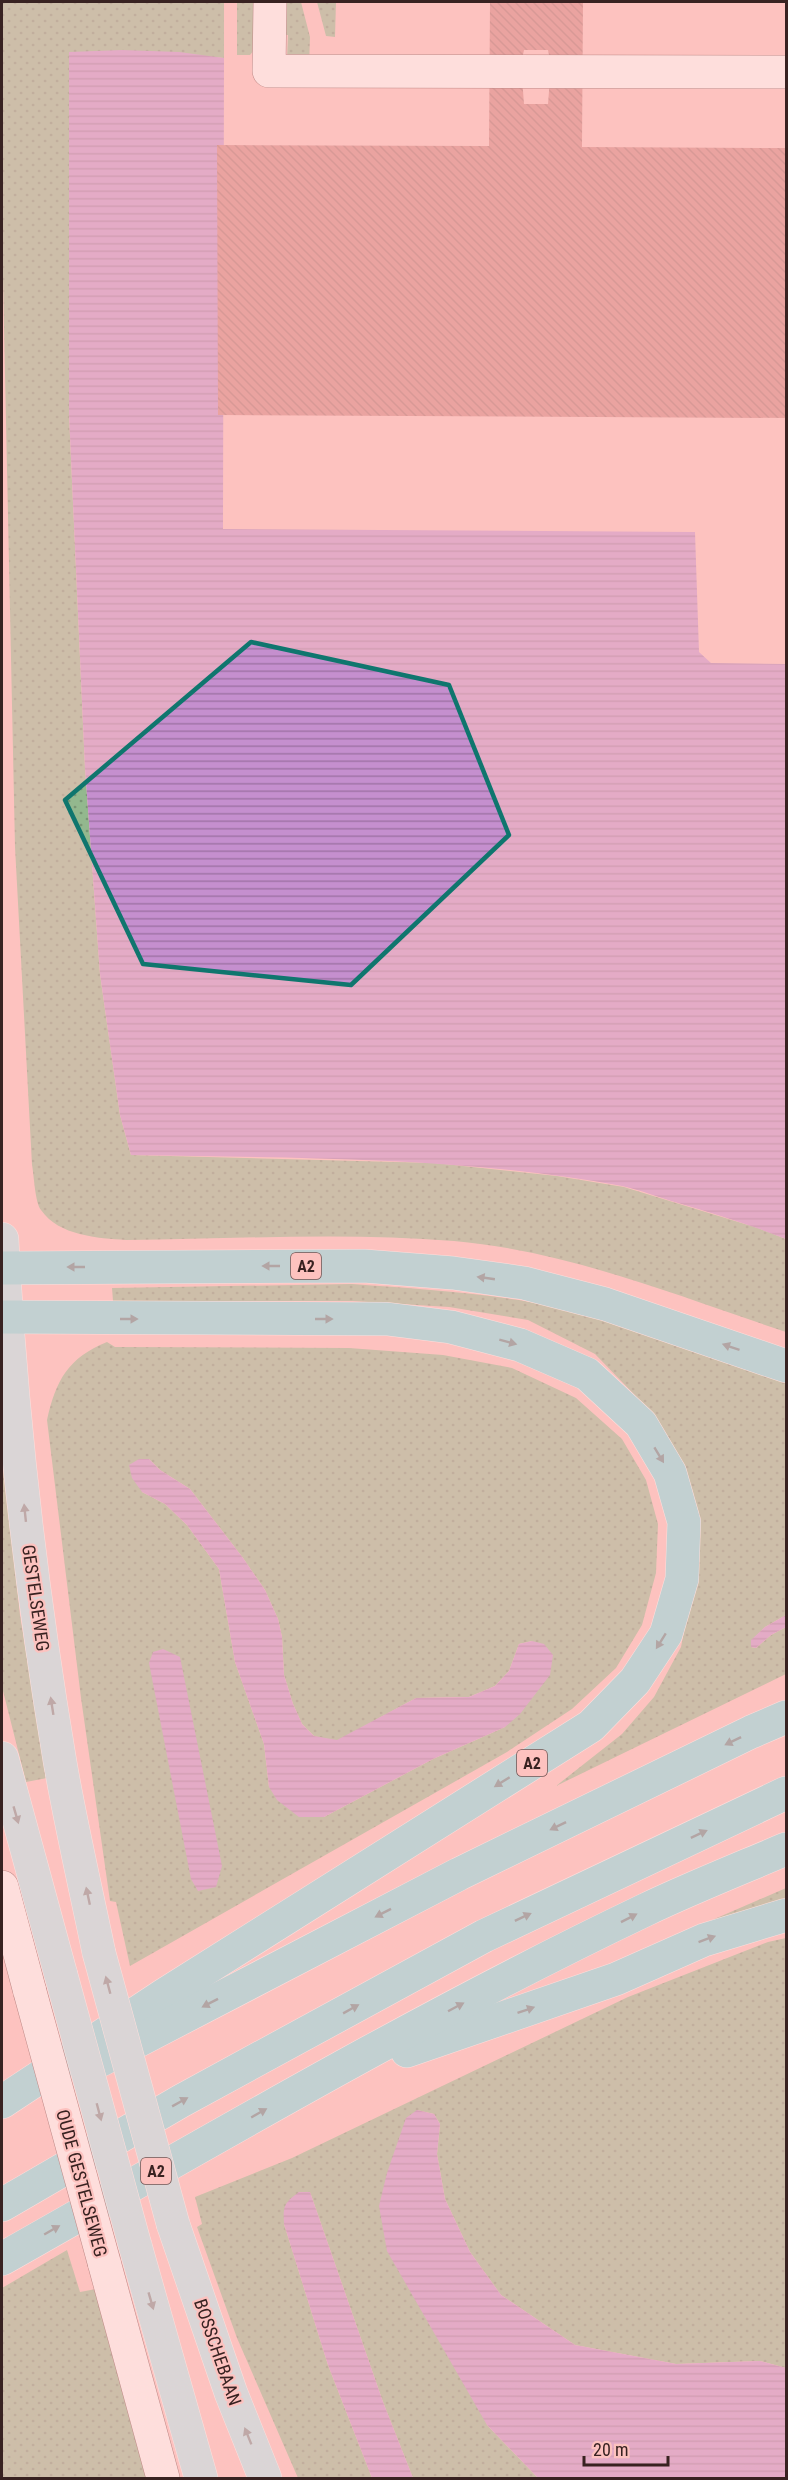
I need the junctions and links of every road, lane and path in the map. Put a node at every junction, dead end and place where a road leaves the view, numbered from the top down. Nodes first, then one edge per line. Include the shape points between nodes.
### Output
1 (270, 2) edge
2 (786, 72) edge
3 (2, 1258) edge
4 (4, 1318) edge
5 (786, 1366) edge
6 (786, 1717) edge
7 (2, 1758) edge
8 (786, 1793) edge
9 (786, 1849) edge
10 (2, 1887) edge
11 (786, 1915) edge
12 (311, 2083) junction
13 (2, 2102) edge
14 (2, 2112) edge
15 (2, 2205) edge
16 (173, 2224) joint
17 (2, 2259) edge
18 (163, 2478) edge
19 (201, 2478) edge
20 (265, 2478) edge

1 - 2 street via 269,71
3 - 4 main road, GESTELSEWEG
5 -> 3 highway, A2 via 605,1304 524,1283 453,1273 364,1266
4 -> 13 highway, A2 via 387,1319 451,1327 520,1345 587,1374 641,1424 670,1473 684,1522 682,1579 666,1634 636,1681 591,1726 164,1995
16 -> 4 main road, GESTELSEWEG, bridge via 99,1953 60,1764 31,1570
6 -> 14 highway via 459,1874
7 -> 19 main road, bridge
15 -> 8 highway via 181,2101 484,1936
12 -> 9 highway, A2 via 646,1910
10 - 18 street, OUDE GESTELSEWEG, bridge
12 -> 11 highway, A2 via 616,1979 704,1940
17 -> 12 highway, A2
20 -> 16 main road, BOSSCHEBAAN via 231,2393

